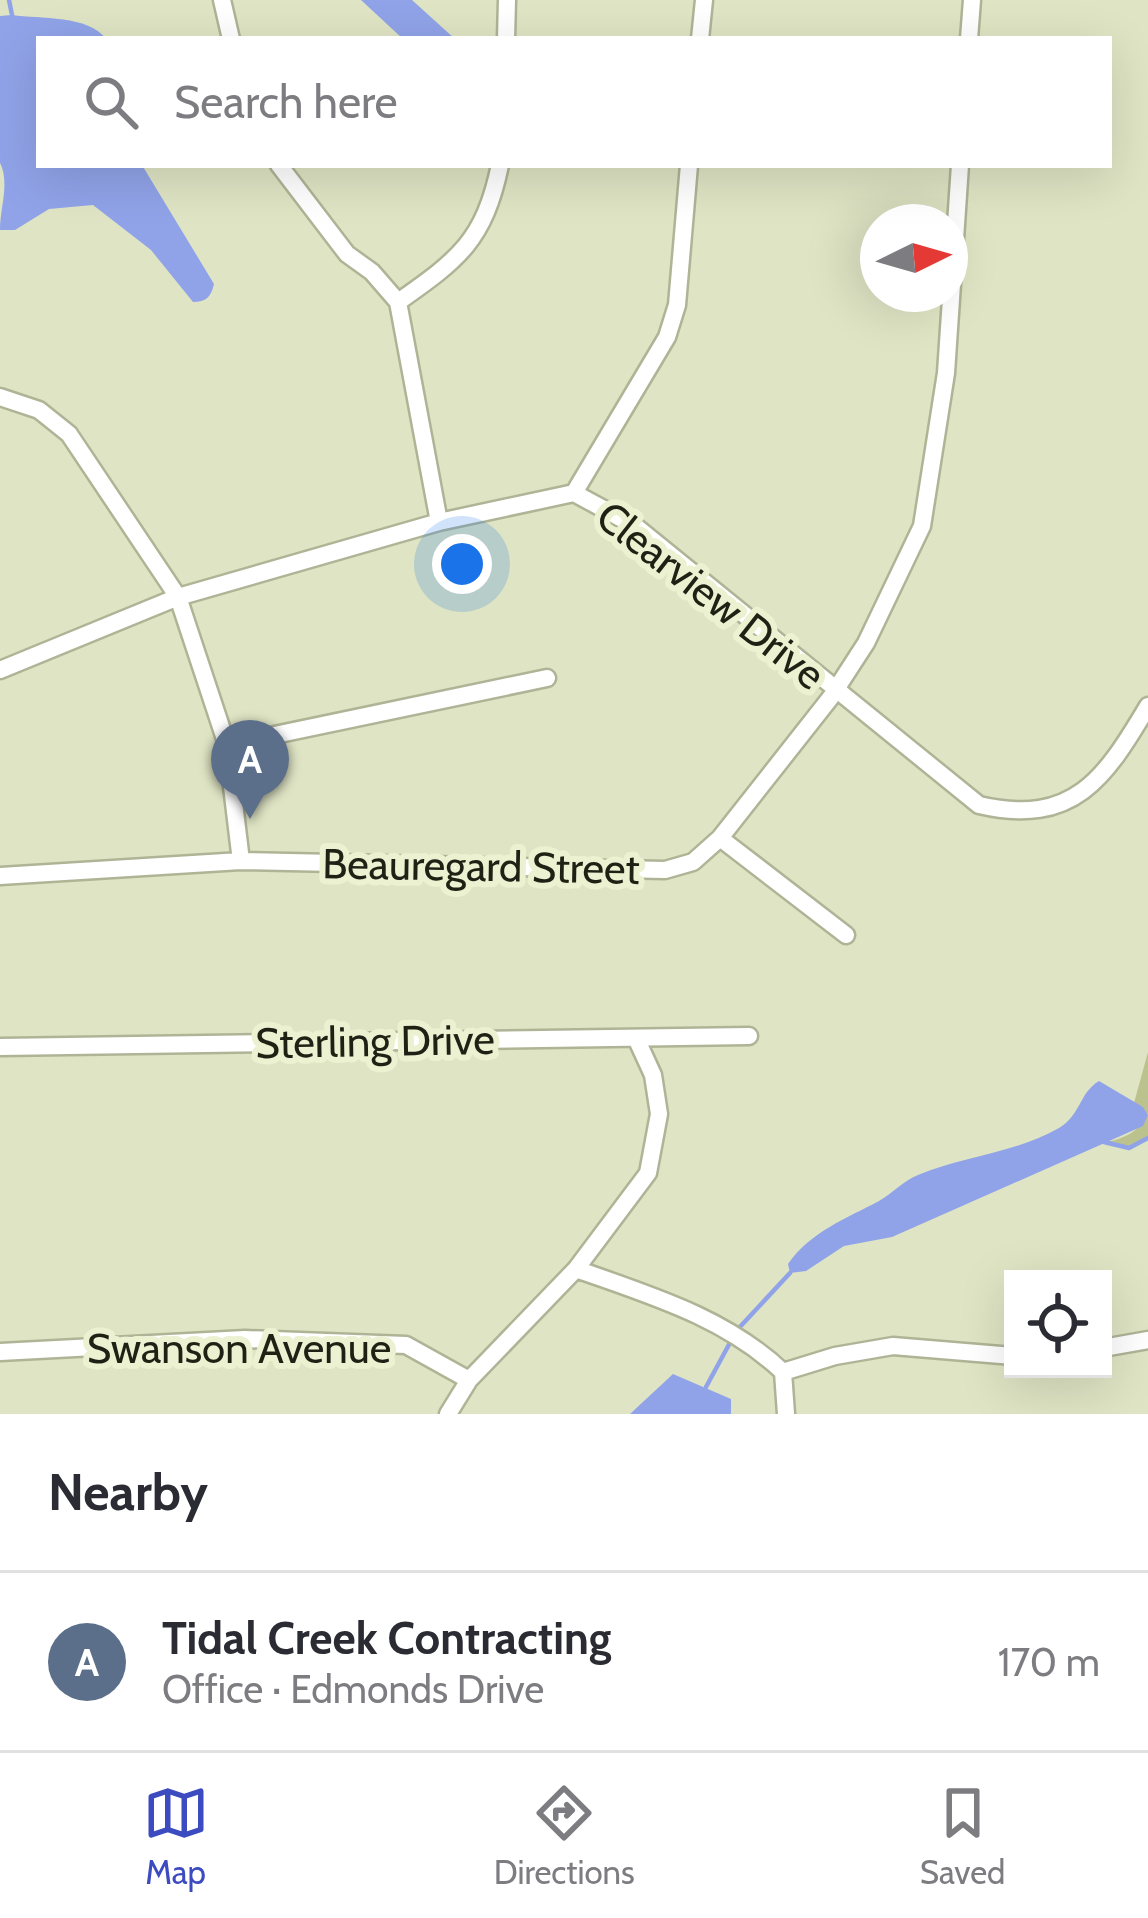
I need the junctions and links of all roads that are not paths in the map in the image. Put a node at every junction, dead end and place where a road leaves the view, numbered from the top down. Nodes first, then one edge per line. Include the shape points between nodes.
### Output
1 (222, 0) edge
2 (507, 0) edge
3 (704, 0) edge
4 (972, 0) edge
5 (230, 36) edge
6 (506, 36) edge
7 (700, 36) edge
8 (969, 36) edge
9 (281, 168) edge
10 (499, 168) edge
11 (689, 168) edge
12 (960, 168) edge
13 (398, 302) junction
14 (0, 397) edge
15 (574, 494) junction
16 (439, 522) junction
17 (178, 597) junction
18 (0, 670) edge
19 (547, 678) dead end
20 (835, 691) junction
21 (1148, 706) edge
22 (227, 745) junction
23 (720, 838) junction
24 (241, 861) junction
25 (0, 876) edge
26 (846, 935) dead end
27 (749, 1036) dead end
28 (636, 1038) junction
29 (0, 1047) edge
30 (576, 1269) junction
31 (1148, 1340) edge
32 (1112, 1346) edge
33 (0, 1352) edge
34 (1004, 1355) edge
35 (783, 1372) junction
36 (469, 1380) junction
37 (448, 1414) edge
38 (786, 1414) edge

1 - 5 street
2 - 6 street
3 - 7 street
4 - 8 street
9 - 13 street via 347,254
10 - 13 street via 478,236
11 - 15 street via 667,337
12 - 20 street, Beauregard Street via 946,373 922,526
13 - 16 street
14 - 17 street via 39,410 69,434
15 - 16 street, Clearview Drive
15 - 20 street, Clearview Drive via 634,526
16 - 17 street, Clearview Drive
17 - 18 street, Clearview Drive
17 - 22 street
19 - 22 street
20 - 21 street, Clearview Drive via 979,805 1005,811 1088,790
20 - 23 street, Beauregard Street
22 - 24 street
23 - 24 street, Beauregard Street via 693,862 664,870
23 - 26 street
24 - 25 street, Beauregard Street
27 - 28 street, Sterling Drive
28 - 29 street, Sterling Drive
28 - 30 street via 656,1090 655,1155
30 - 35 street via 687,1309
30 - 36 street
31 - 32 street
33 - 36 street, Swanson Avenue via 245,1339 406,1345
34 - 35 street via 892,1346
35 - 38 street
36 - 37 street

